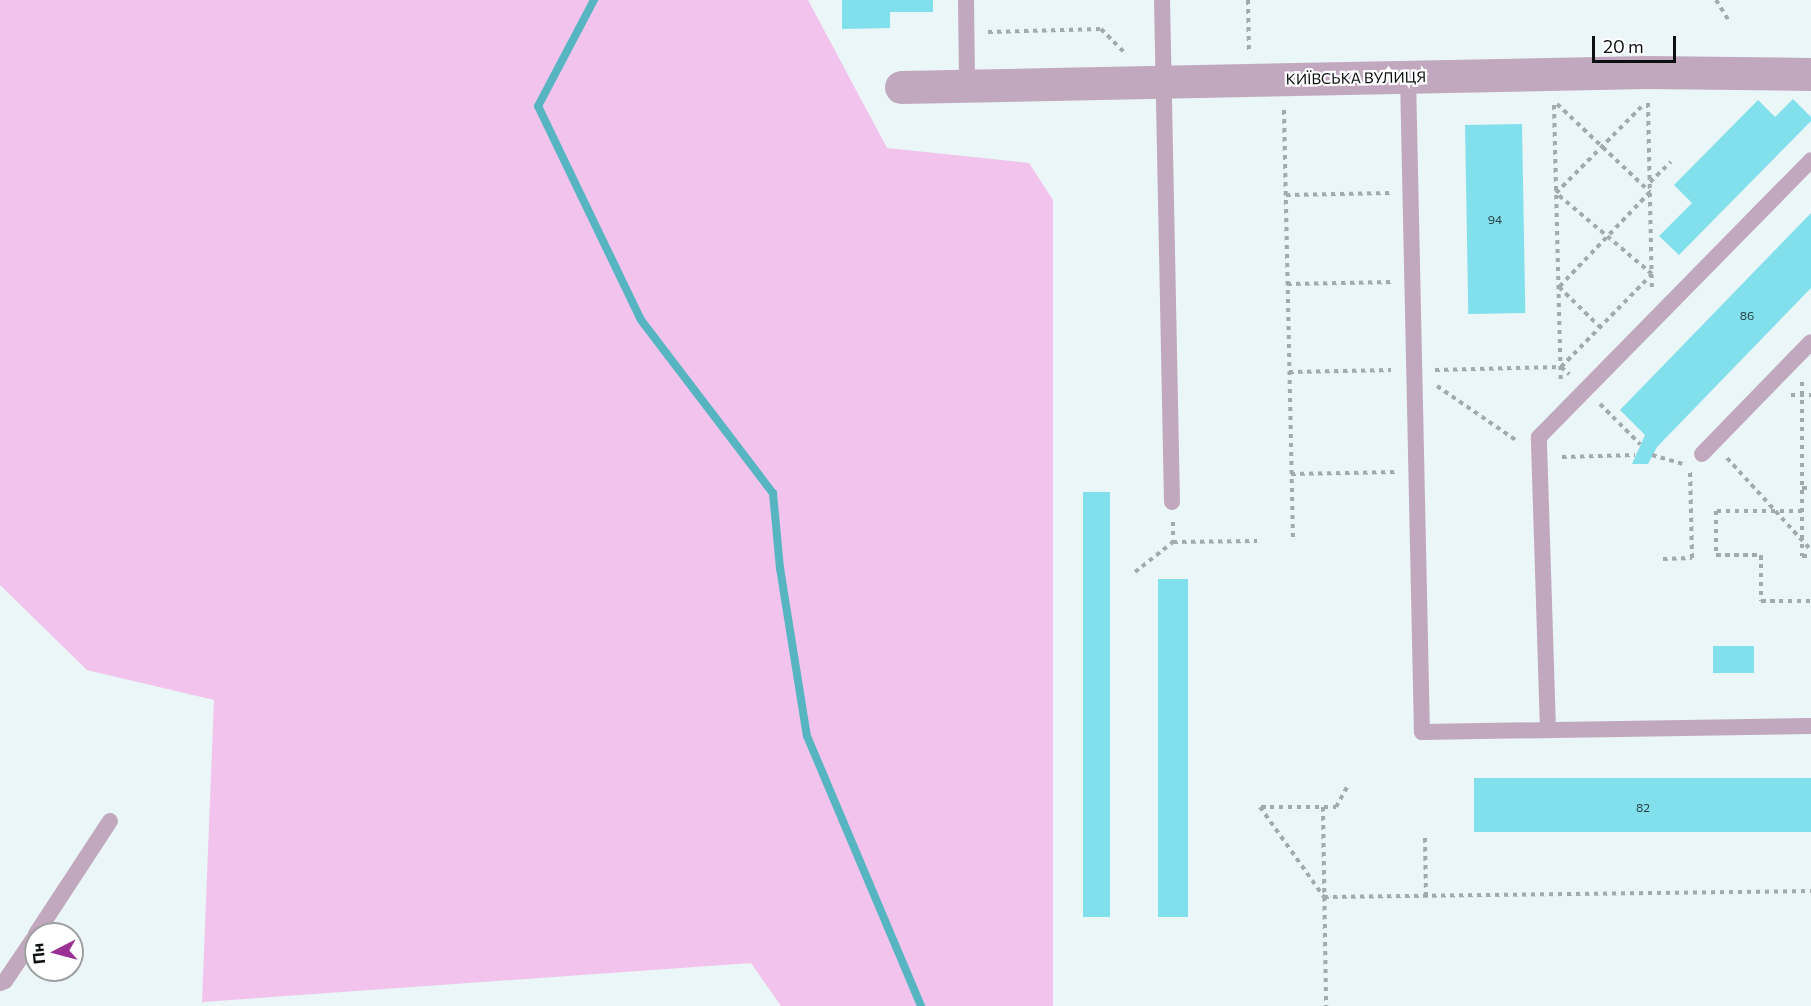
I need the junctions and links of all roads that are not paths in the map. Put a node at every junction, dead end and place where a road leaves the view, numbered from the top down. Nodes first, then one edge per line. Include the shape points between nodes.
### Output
1 (966, 0) edge
2 (1162, 0) edge
3 (1811, 74) edge
4 (1408, 77) junction
5 (1164, 81) junction
6 (967, 86) junction
7 (901, 87) dead end
8 (1811, 160) edge
9 (1807, 346) edge
10 (1707, 448) road end
11 (1172, 502) dead end
12 (1811, 726) edge
13 (1548, 730) junction
14 (110, 821) dead end
15 (44, 922) edge
16 (24, 952) edge
17 (0, 983) edge

1 - 6 lane
2 - 5 lane
3 - 4 street, КИЇВСЬКА ВУЛИЦЯ via 1647,72
4 - 5 street, КИЇВСЬКА ВУЛИЦЯ
4 - 13 lane via 1422,732
5 - 6 street, КИЇВСЬКА ВУЛИЦЯ
5 - 11 lane
6 - 7 street, КИЇВСЬКА ВУЛИЦЯ
8 - 13 lane via 1539,437
9 - 10 lane
12 - 13 lane
14 - 15 lane
16 - 17 lane

